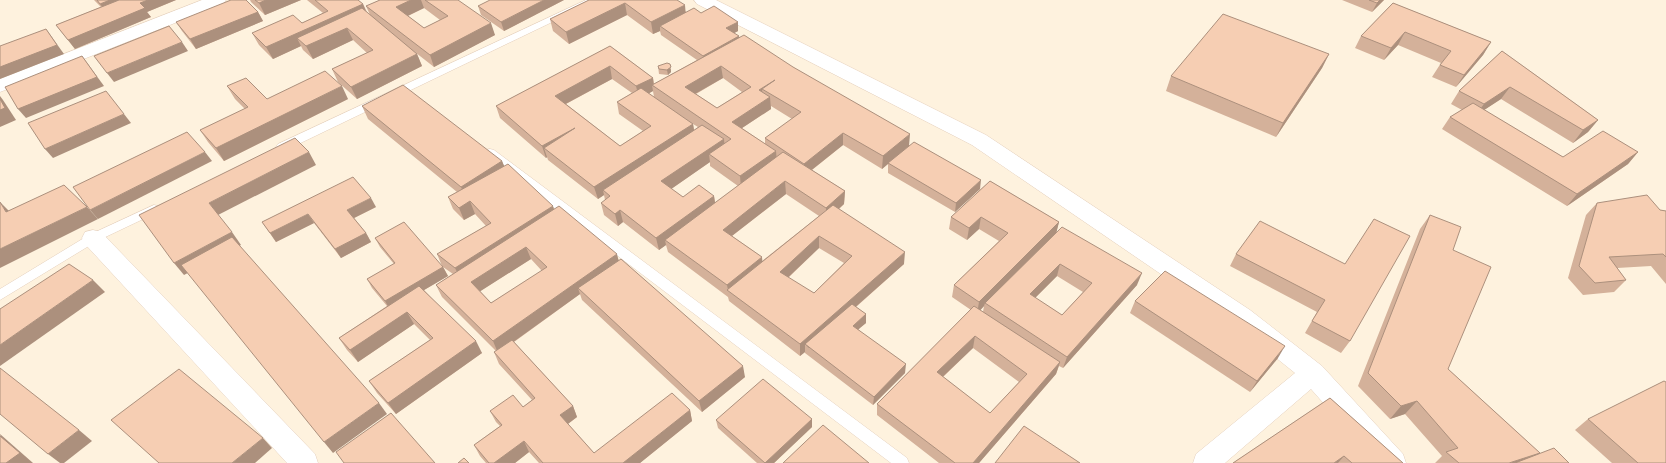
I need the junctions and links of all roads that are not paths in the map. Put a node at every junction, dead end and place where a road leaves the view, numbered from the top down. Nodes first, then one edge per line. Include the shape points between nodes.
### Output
1 (217, 0) edge
2 (593, 0) edge
3 (703, 0) edge
4 (0, 86) edge
5 (404, 89) junction
6 (417, 98) edge
7 (481, 146) edge
8 (270, 153) edge
9 (163, 204) edge
10 (92, 238) junction
11 (0, 295) edge
12 (1313, 373) junction
13 (305, 463) edge
14 (902, 463) edge
15 (1206, 463) edge
16 (1393, 463) edge

1 - 4 street
2 - 5 lane
3 - 12 street via 979,140 1242,317
5 - 6 lane
5 - 8 lane
7 - 14 lane
9 - 10 lane
10 - 11 lane
10 - 13 street
12 - 15 street
12 - 16 street

